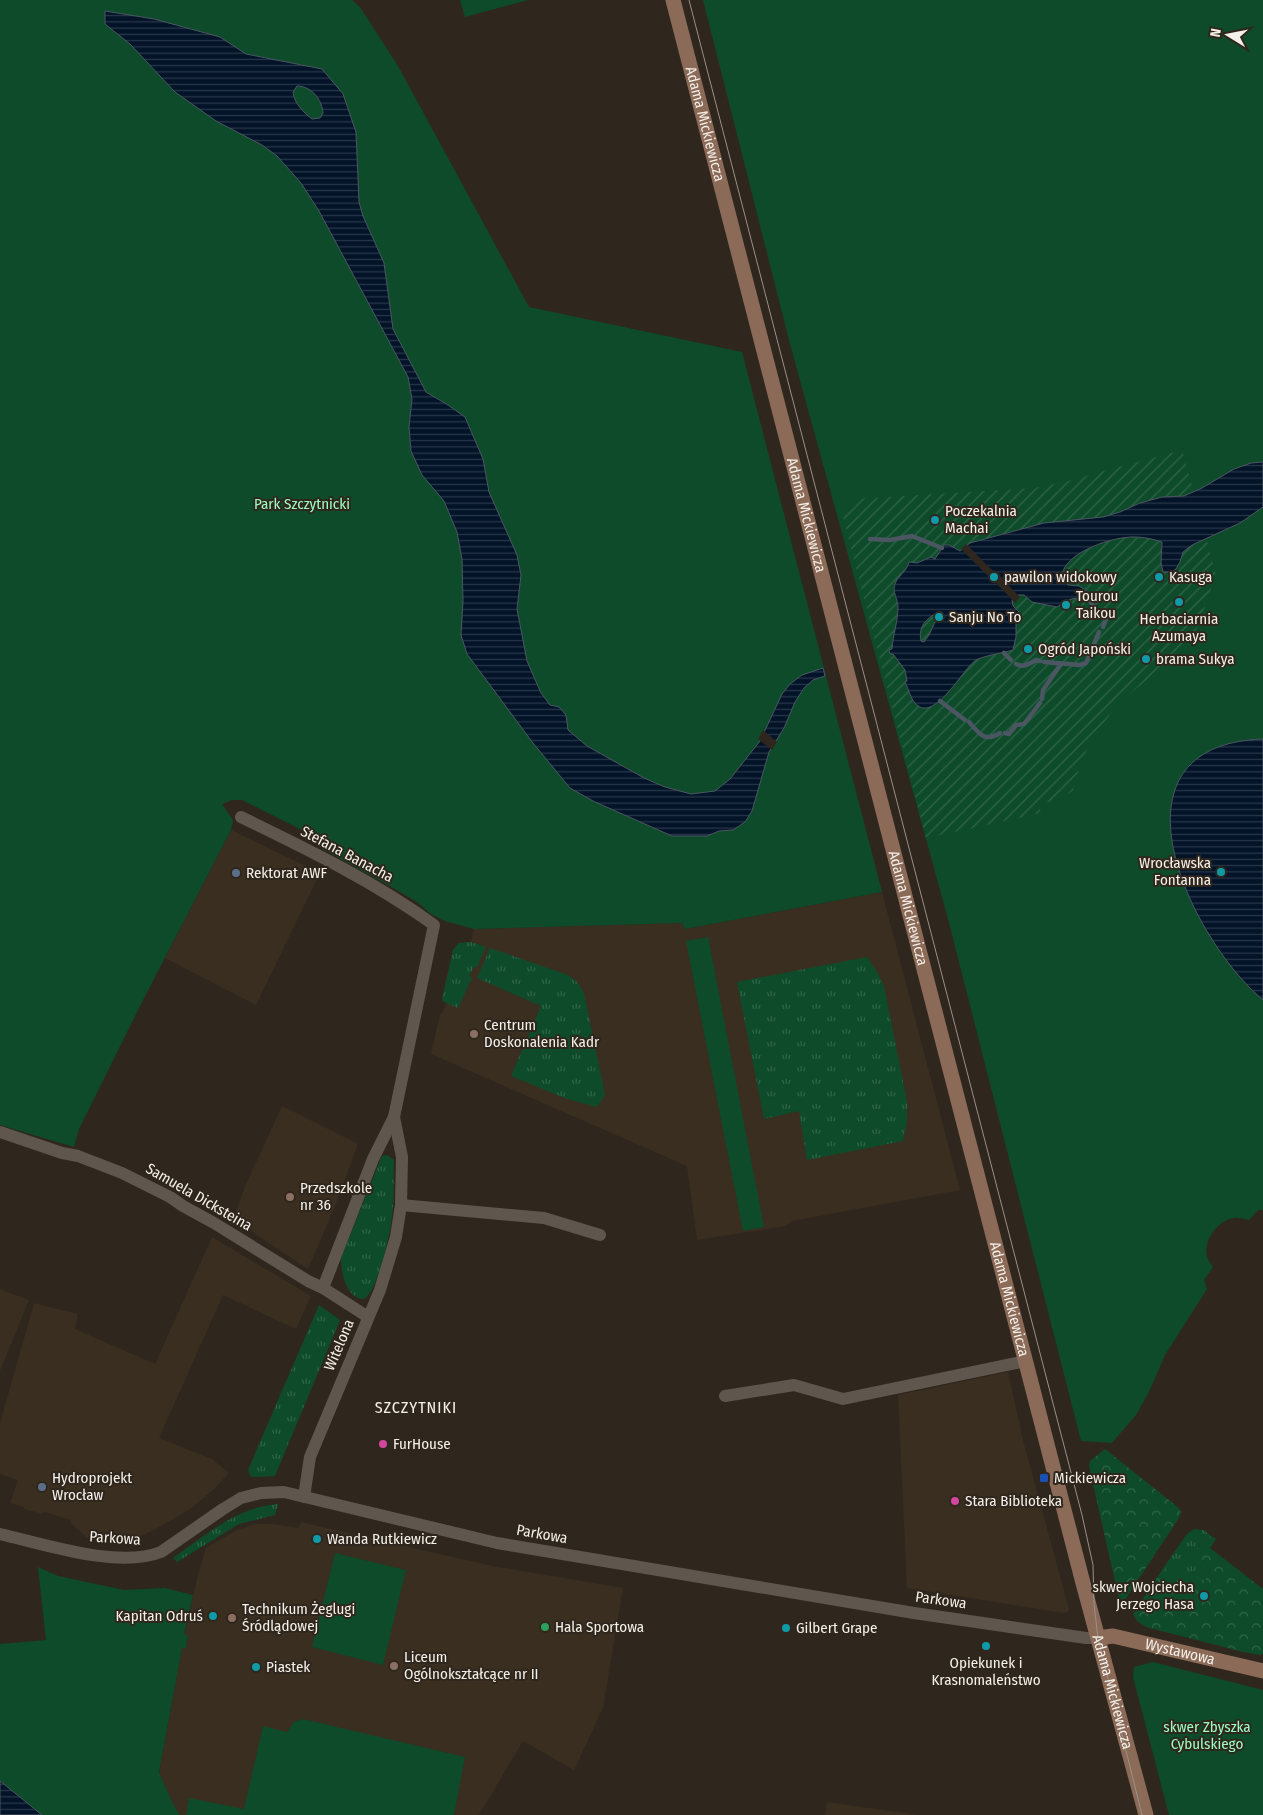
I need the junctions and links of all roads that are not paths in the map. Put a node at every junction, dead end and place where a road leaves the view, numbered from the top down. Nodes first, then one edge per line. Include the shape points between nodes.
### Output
1 (672, 0) edge
2 (242, 817) dead end
3 (434, 925) joint
4 (394, 1117) junction
5 (0, 1132) edge
6 (401, 1205) junction
7 (600, 1235) dead end
8 (323, 1288) junction
9 (368, 1317) junction
10 (1026, 1362) junction
11 (725, 1396) dead end
12 (304, 1497) junction
13 (0, 1534) edge
14 (1098, 1638) junction
15 (1263, 1671) edge
16 (1146, 1815) edge

1 - 10 main road, Adama Mickiewicza
2 - 3 street, Stefana Banacha via 405,904
3 - 4 street, Witelona
4 - 6 street, Witelona via 402,1157
4 - 8 street, Witelona via 373,1159
5 - 8 street, Samuela Dicksteina via 122,1173 170,1197
6 - 7 street via 544,1218
6 - 9 street, Witelona via 387,1272
8 - 9 street, Samuela Dicksteina
9 - 12 street, Witelona via 310,1457
10 - 11 street via 843,1399 794,1384
10 - 14 main road, Adama Mickiewicza
12 - 13 street, Parkowa via 284,1492 250,1495 152,1556 131,1558 90,1554
12 - 14 street, Parkowa via 536,1550 914,1613
14 - 15 main road, Wystawowa via 1113,1636
14 - 16 main road, Adama Mickiewicza

